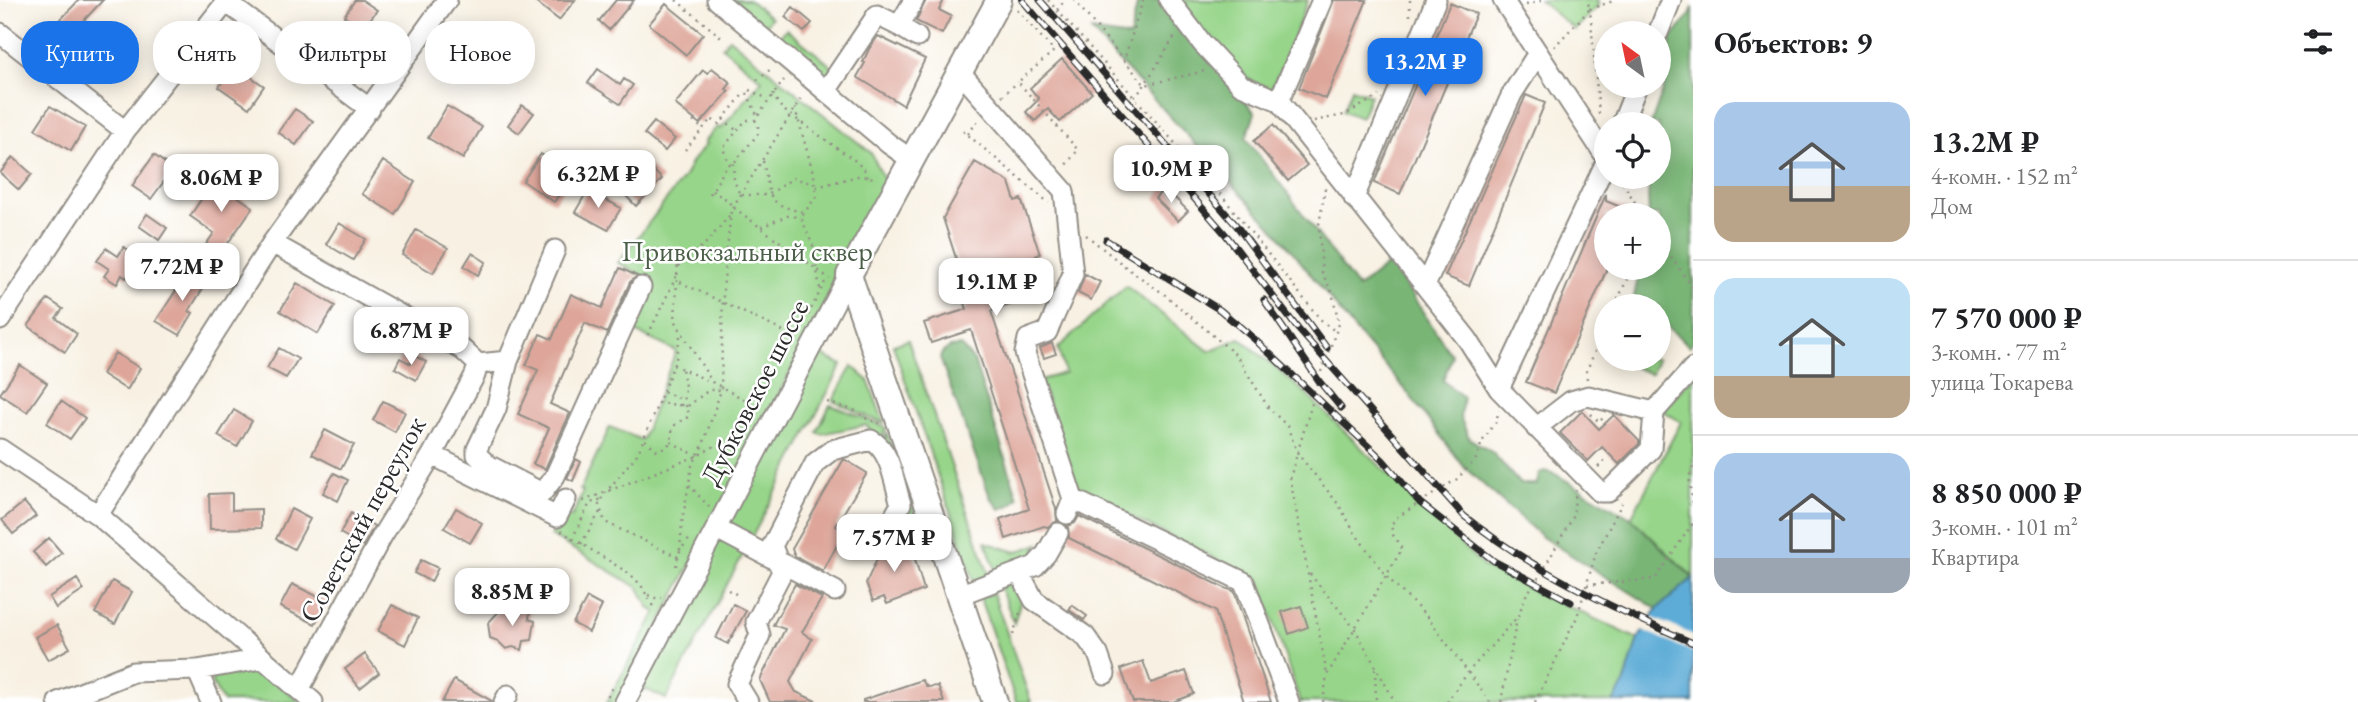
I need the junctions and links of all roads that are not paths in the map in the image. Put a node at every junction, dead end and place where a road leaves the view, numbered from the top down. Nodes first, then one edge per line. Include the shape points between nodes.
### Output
1 (447, 0) edge
2 (717, 0) edge
3 (914, 0) edge
4 (1169, 0) edge
5 (1322, 0) edge
6 (1436, 0) edge
7 (1503, 0) edge
8 (1671, 0) edge
9 (226, 1) edge
10 (1005, 2) edge
11 (881, 7) edge
12 (1663, 21) edge
13 (899, 26) junction
14 (0, 33) edge
15 (917, 37) dead end
16 (1540, 56) junction
17 (960, 72) junction
18 (826, 91) junction
19 (1279, 101) junction
20 (370, 109) junction
21 (125, 131) junction
22 (1594, 139) edge
23 (912, 160) junction
24 (1594, 180) edge
25 (1354, 198) junction
26 (272, 243) junction
27 (555, 250) dead end
28 (848, 271) junction
29 (1425, 286) junction
30 (641, 287) dead end
31 (0, 320) edge
32 (508, 361) junction
33 (478, 365) junction
34 (1693, 368) edge
35 (1499, 389) junction
36 (1654, 412) junction
37 (1536, 428) junction
38 (0, 449) edge
39 (432, 454) junction
40 (566, 499) road end
41 (98, 515) junction
42 (715, 520) junction
43 (891, 522) dead end
44 (1058, 533) dead end
45 (777, 561) junction
46 (1023, 581) junction
47 (835, 591) dead end
48 (966, 593) junction
49 (262, 659) junction
50 (197, 670) junction
51 (1105, 674) dead end
52 (306, 696) edge
53 (68, 699) edge
54 (211, 702) edge
55 (625, 702) edge
56 (748, 702) edge
57 (995, 702) edge
58 (1012, 702) edge
59 (1289, 702) edge

1 - 20 street
2 - 18 street
3 - 13 street
4 - 19 street via 1241,85
5 - 19 street
6 - 25 street
7 - 16 street
8 - 12 street
9 - 20 street
9 - 21 street
10 - 17 main road, Дубковское шоссе
11 - 13 street
11 - 18 street
13 - 15 street
14 - 21 street
16 - 22 street
16 - 29 street via 1513,94
17 - 23 main road, Дубковское шоссе
17 - 59 street via 1064,191 1073,274 1047,332 1028,339 1025,353 1070,507 1244,582
18 - 23 street
19 - 25 street
20 - 26 street
21 - 31 street
23 - 28 main road, Дубковское шоссе
24 - 35 street
25 - 29 street
26 - 33 street via 463,350
26 - 41 street
27 - 32 street
28 - 42 street, Дубковское шоссе via 813,345
28 - 48 main road
29 - 35 street
30 - 32 street via 555,476 542,493 477,455 496,409
32 - 33 street
33 - 39 street, Советский переулок
34 - 36 street
35 - 37 street
36 - 37 street via 1588,396 1571,401
36 - 37 street via 1651,449 1608,492 1600,492 1591,469
38 - 41 street
39 - 40 street via 557,517
39 - 52 street, Советский переулок via 374,539
41 - 49 street
42 - 45 street
42 - 55 street, Дубковское шоссе
43 - 45 street via 901,504 880,444 871,440 832,450 815,463 772,546
44 - 46 street
45 - 47 street
45 - 56 street via 782,572 756,622 760,635 737,684
46 - 48 street
46 - 51 street via 1034,600 1085,636
48 - 57 main road
48 - 58 main road
49 - 50 street
49 - 52 street
50 - 53 street via 133,672
50 - 54 street

